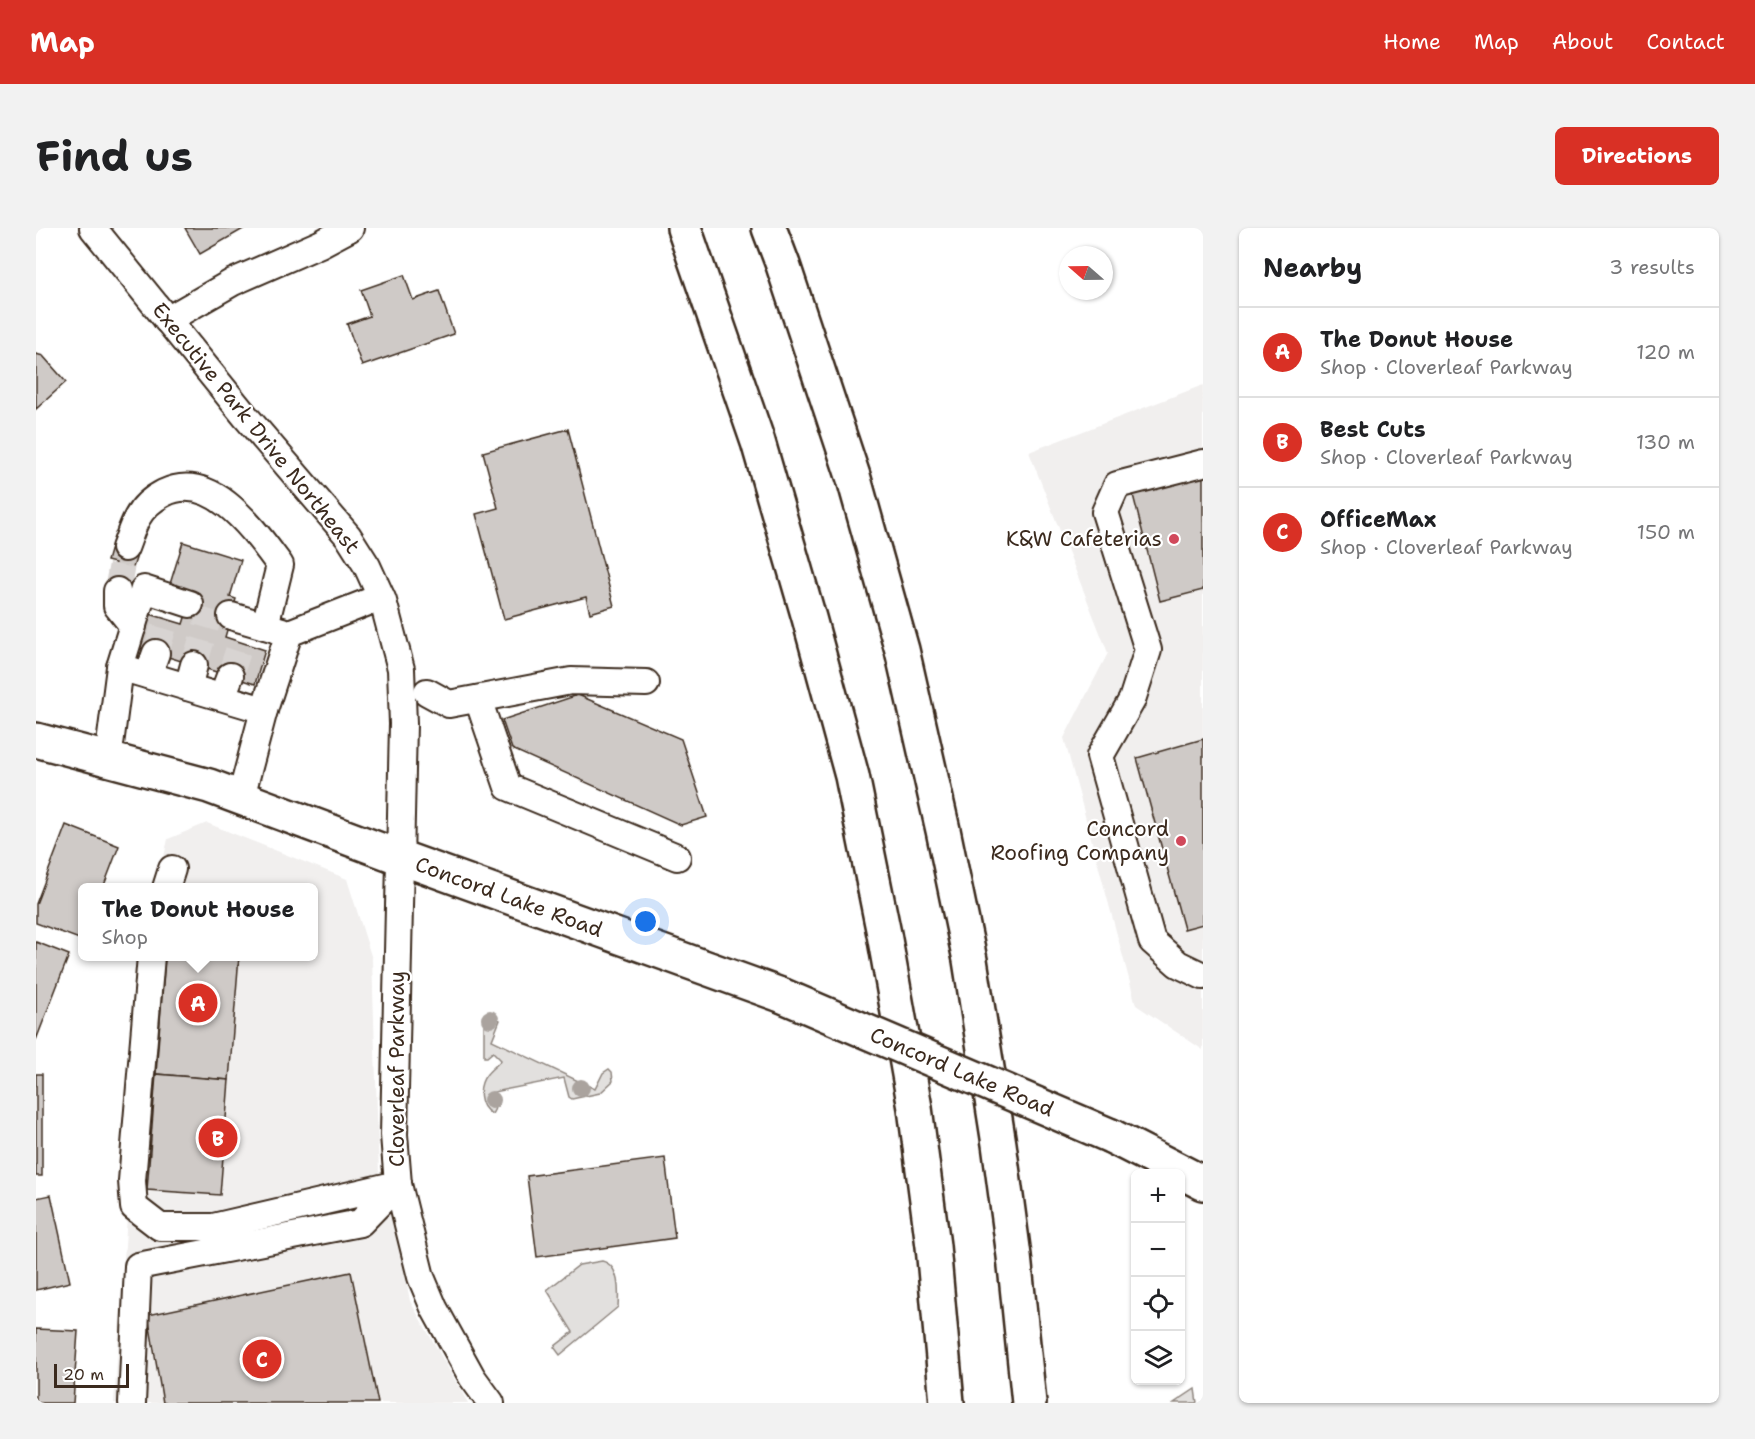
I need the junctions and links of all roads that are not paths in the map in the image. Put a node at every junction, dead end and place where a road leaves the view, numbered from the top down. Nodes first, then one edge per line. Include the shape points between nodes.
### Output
1 (93, 228) edge
2 (350, 228) edge
3 (684, 228) edge
4 (769, 228) edge
5 (777, 228) edge
6 (783, 265) junction
7 (167, 320) junction
8 (1203, 463) edge
9 (125, 548) tunnel mouth
10 (117, 591) tunnel mouth
11 (381, 597) junction
12 (177, 607) dead end
13 (133, 626) junction
14 (255, 628) junction
15 (120, 667) junction
16 (646, 683) dead end
17 (427, 692) dead end
18 (478, 699) junction
19 (264, 710) junction
20 (36, 740) edge
21 (108, 759) junction
22 (241, 797) junction
23 (399, 857) junction
24 (677, 857) dead end
25 (150, 961) edge
26 (1203, 976) edge
27 (1203, 1183) edge
28 (398, 1184) junction
29 (132, 1403) edge
30 (491, 1403) edge
31 (947, 1403) edge
32 (1029, 1403) edge

1 - 7 street, Executive Park Drive Northeast
2 - 7 street via 232,282
3 - 31 main road via 758,442 852,776 915,1108 933,1246
4 - 6 main road
5 - 6 main road
6 - 32 main road via 854,479 899,638 943,830 970,960 999,1144
7 - 11 street, Executive Park Drive Northeast via 348,536
8 - 26 street via 1117,484 1106,512 1148,650 1132,700 1100,756 1152,941 1178,964
9 - 14 street via 137,517 154,498 173,489 191,487 226,503 253,529 280,565
10 - 13 street via 117,606
11 - 14 street
11 - 23 street, Executive Park Drive Northeast via 401,669
12 - 13 street via 144,589
13 - 15 street
14 - 19 street
15 - 19 street via 152,664 226,687
15 - 21 street
16 - 18 street via 571,681
17 - 18 street via 449,704
18 - 24 street via 508,787
19 - 22 street
20 - 21 main road, Concord Lake Road
21 - 22 main road, Concord Lake Road
22 - 23 main road, Concord Lake Road
23 - 27 main road, Concord Lake Road, bridge via 781,995 1111,1136
23 - 28 street, Cloverleaf Parkway via 394,1136
25 - 28 street via 132,1181 134,1207 160,1227 213,1227
28 - 29 street via 360,1223 138,1266
28 - 30 street, Cloverleaf Parkway via 421,1277 434,1308

